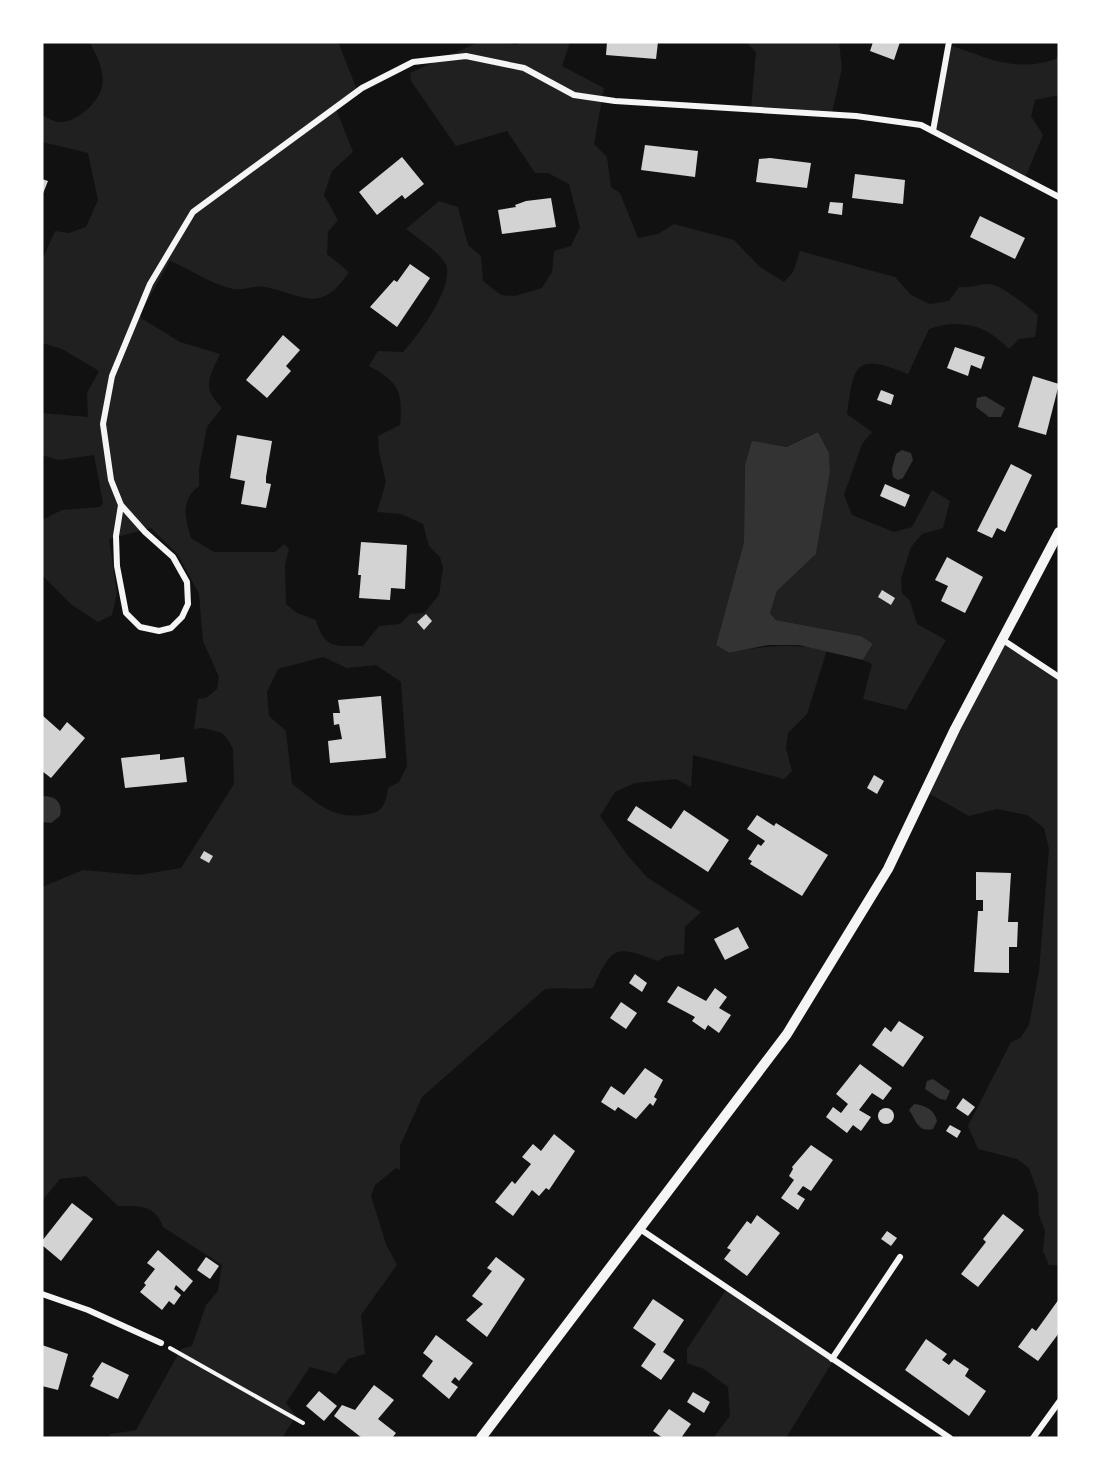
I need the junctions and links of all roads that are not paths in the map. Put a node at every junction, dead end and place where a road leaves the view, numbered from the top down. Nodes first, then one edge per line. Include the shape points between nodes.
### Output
1 (949, 42) edge
2 (933, 131) junction
3 (1059, 198) edge
4 (121, 505) junction
5 (1059, 532) edge
6 (1003, 640) junction
7 (1059, 676) edge
8 (640, 1228) junction
9 (900, 1257) dead end
10 (42, 1294) edge
11 (161, 1343) road end
12 (832, 1359) junction
13 (1059, 1402) edge
14 (481, 1438) edge
15 (950, 1438) edge
16 (1033, 1438) edge

1 - 2 street
2 - 3 street
2 - 4 street via 921,125 856,117 574,95 524,68 466,56 412,62 362,88 193,212 150,284 112,376 103,424 111,480
4 - 4 street via 116,564 126,613 140,627 159,631 171,628 188,604 187,582 173,557
5 - 6 street
6 - 7 street
6 - 8 street via 888,869 799,1015
8 - 12 street
8 - 14 street
9 - 12 street
10 - 11 street
12 - 15 street
13 - 16 street

